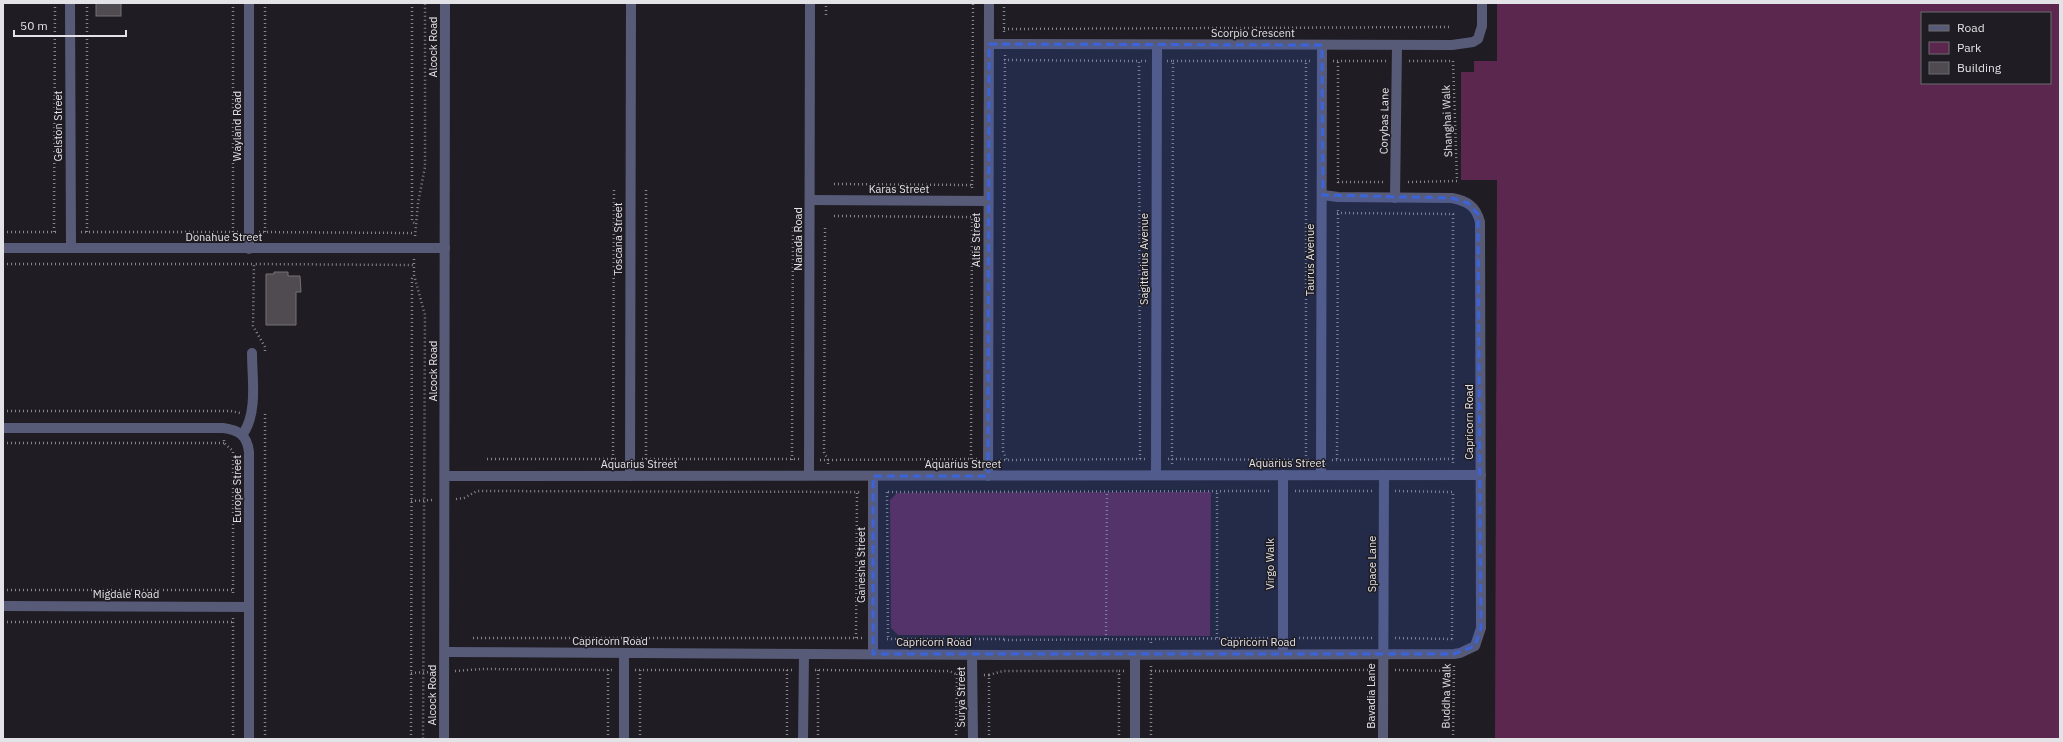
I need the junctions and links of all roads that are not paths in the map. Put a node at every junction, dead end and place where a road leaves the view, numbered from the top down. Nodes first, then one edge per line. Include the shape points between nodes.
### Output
1 (70, 3) edge
2 (249, 3) edge
3 (444, 3) edge
4 (631, 3) edge
5 (810, 3) edge
6 (989, 3) edge
7 (1482, 3) edge
8 (989, 44) junction
9 (1157, 45) junction
10 (1322, 45) junction
11 (1398, 45) junction
12 (1322, 195) junction
13 (1395, 198) junction
14 (810, 200) junction
15 (988, 201) junction
16 (3, 248) edge
17 (71, 248) junction
18 (445, 248) junction
19 (249, 249) junction
20 (252, 353) dead end
21 (3, 428) edge
22 (243, 434) junction
23 (1156, 474) junction
24 (809, 475) junction
25 (1283, 475) junction
26 (1321, 475) junction
27 (1384, 475) junction
28 (1481, 475) junction
29 (445, 476) junction
30 (630, 476) junction
31 (873, 476) junction
32 (988, 476) junction
33 (3, 606) edge
34 (249, 607) junction
35 (445, 652) junction
36 (624, 654) junction
37 (804, 654) junction
38 (873, 654) junction
39 (1283, 654) junction
40 (1383, 654) junction
41 (972, 655) junction
42 (1135, 655) junction
43 (249, 739) edge
44 (444, 739) edge
45 (624, 739) edge
46 (803, 739) edge
47 (973, 739) edge
48 (1135, 739) edge
49 (1383, 739) edge

1 - 17 street, Gelston Street
2 - 19 street, Wayland Road
3 - 18 street, Alcock Road
4 - 30 street, Toscana Street
5 - 14 street, Narada Road
6 - 8 street, Altis Street
7 - 11 street, Scorpio Crescent via 1481,33 1473,42 1452,45
8 - 9 street, Scorpio Crescent
8 - 15 street, Altis Street
9 - 10 street, Scorpio Crescent
9 - 23 street, Sagittarius Avenue
10 - 11 street, Scorpio Crescent
10 - 12 street, Taurus Avenue
11 - 13 street, Corybas Lane
12 - 13 street, Capricorn Road via 1338,198
12 - 26 street, Taurus Avenue
13 - 28 street, Capricorn Road via 1452,198 1468,203 1478,214
14 - 15 street, Karas Street
14 - 24 street, Narada Road
15 - 32 street, Altis Street
16 - 17 street, Donahue Street
17 - 19 street, Donahue Street
18 - 19 street, Donahue Street
18 - 29 street, Alcock Road
20 - 22 street via 252,410
21 - 22 street via 223,428 235,429
22 - 34 street, Europe Street via 249,452
23 - 25 street, Aquarius Street
23 - 32 street, Aquarius Street
24 - 30 street, Aquarius Street
24 - 31 street, Aquarius Street
25 - 26 street, Aquarius Street
25 - 39 street, Virgo Walk
26 - 27 street, Aquarius Street
27 - 28 street, Aquarius Street
27 - 40 street, Space Lane
28 - 40 street, Capricorn Road via 1481,628 1476,646 1454,654
29 - 30 street, Aquarius Street
29 - 35 street, Alcock Road
31 - 32 street, Aquarius Street
31 - 38 street, Ganesha Street
33 - 34 street, Migdale Road
34 - 43 street, Europe Street
35 - 36 street, Capricorn Road
35 - 44 street, Alcock Road
36 - 37 street, Capricorn Road
36 - 45 street
37 - 38 street, Capricorn Road
37 - 46 street
38 - 41 street, Capricorn Road
39 - 40 street, Capricorn Road
39 - 42 street, Capricorn Road
40 - 49 street, Bavadia Lane
41 - 42 street, Capricorn Road
41 - 47 street, Surya Street
42 - 48 street

